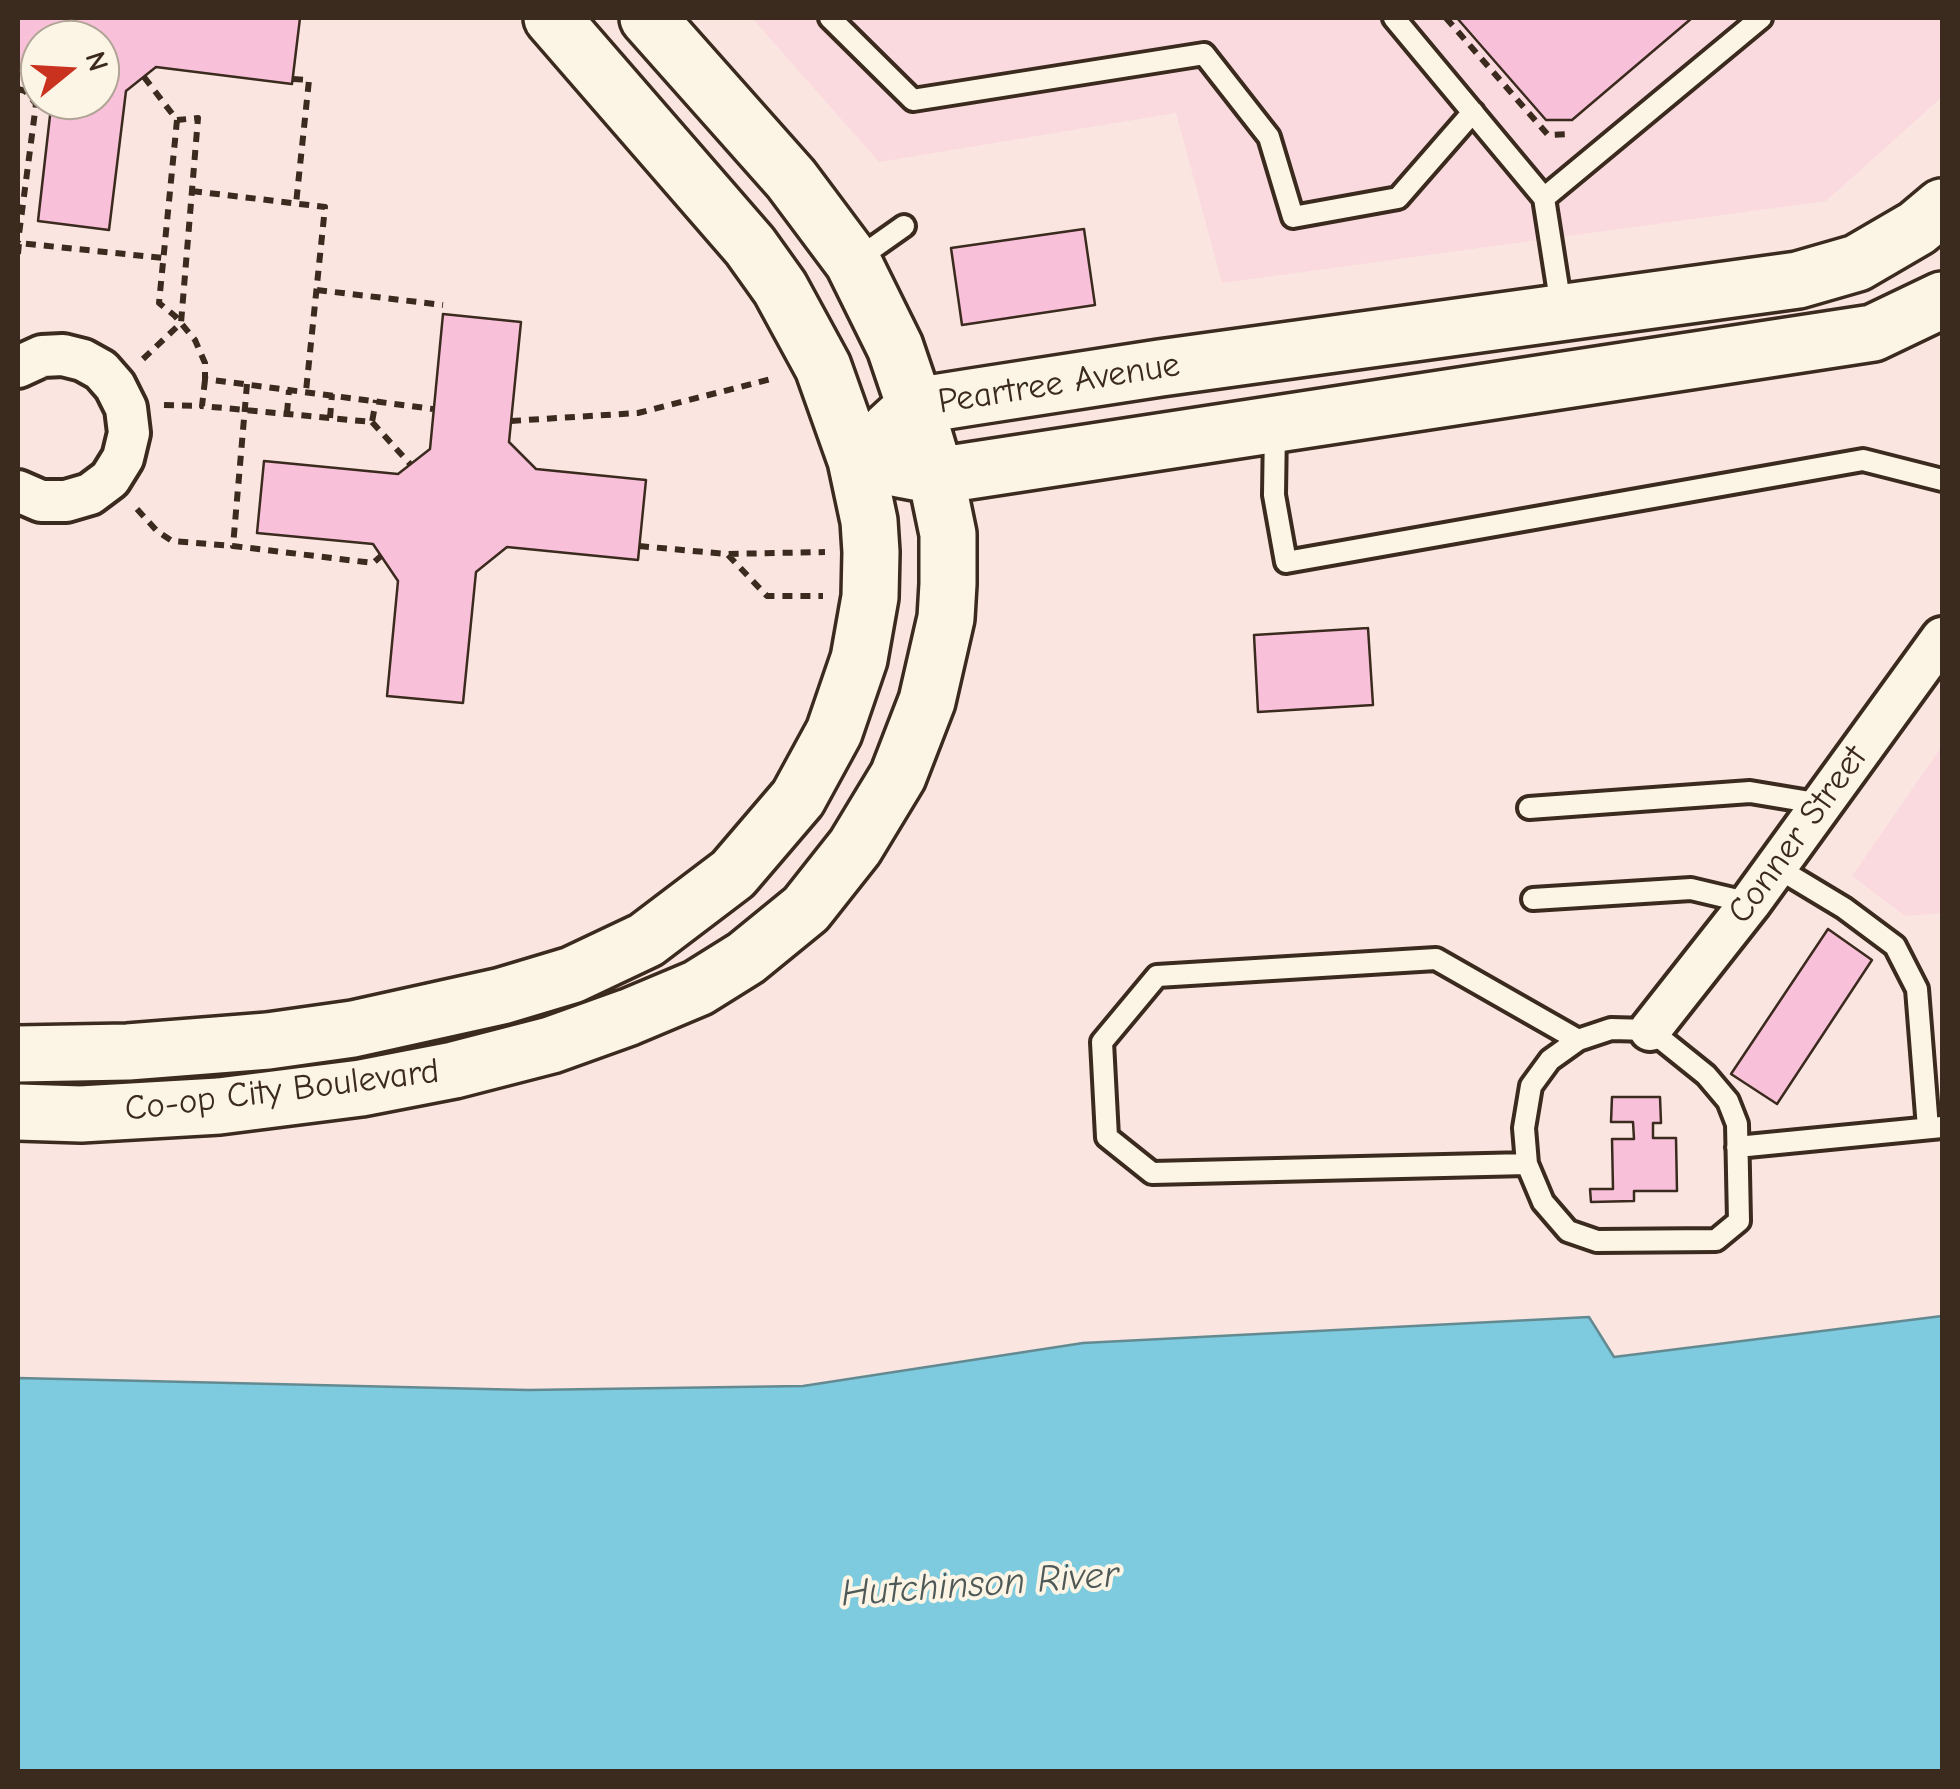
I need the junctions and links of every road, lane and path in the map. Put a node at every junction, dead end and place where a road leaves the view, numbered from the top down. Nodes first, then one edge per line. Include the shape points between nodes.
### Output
1 (552, 18) edge
2 (648, 18) edge
3 (830, 18) edge
4 (1394, 18) edge
5 (1446, 18) edge
6 (1761, 18) edge
7 (144, 77) dead end
8 (293, 79) dead end
9 (18, 89) edge
10 (1474, 112) junction
11 (178, 120) junction
12 (1581, 134) dead end
13 (192, 191) junction
14 (1544, 198) junction
15 (296, 204) junction
16 (1942, 206) edge
17 (904, 226) dead end
18 (18, 243) edge
19 (18, 254) edge
20 (163, 258) junction
21 (853, 262) junction
22 (316, 290) junction
23 (1942, 300) edge
24 (444, 304) dead end
25 (1562, 315) junction
26 (1942, 322) edge
27 (180, 323) junction
28 (1873, 332) junction
29 (19, 364) edge
30 (787, 375) dead end
31 (205, 379) junction
32 (247, 384) junction
33 (115, 386) junction
34 (289, 390) junction
35 (306, 392) junction
36 (332, 394) junction
37 (376, 400) junction
38 (915, 406) junction
39 (434, 409) dead end
40 (244, 410) junction
41 (286, 413) junction
42 (330, 418) junction
43 (511, 421) dead end
44 (372, 422) junction
45 (1275, 425) junction
46 (856, 460) junction
47 (410, 464) dead end
48 (936, 476) junction
49 (110, 479) junction
50 (1942, 480) edge
51 (18, 491) edge
52 (232, 546) junction
53 (640, 546) dead end
54 (832, 552) dead end
55 (727, 554) junction
56 (381, 556) dead end
57 (767, 596) dead end
58 (1942, 638) edge
59 (1822, 804) junction
60 (1528, 808) dead end
61 (1776, 867) junction
62 (1533, 899) dead end
63 (1750, 904) junction
64 (1650, 1030) junction
65 (1578, 1040) junction
66 (18, 1054) edge
67 (18, 1112) edge
68 (1935, 1128) edge
69 (1737, 1147) junction
70 (1527, 1164) junction

1 - 46 main road, Co-op City Boulevard via 780,288 822,367
2 - 21 main road, Co-op City Boulevard via 791,179
3 - 10 lane via 912,100 1204,54 1269,137 1293,217 1398,198
4 - 10 lane
5 - 12 path via 1548,135
6 - 14 lane
7 - 11 path
8 - 15 path via 308,80
9 - 18 path via 36,104
10 - 14 lane
11 - 13 path via 198,118
11 - 20 path
13 - 15 path
13 - 27 path
14 - 25 lane
15 - 22 path via 325,207
16 - 25 main road, Peartree Avenue via 1857,263 1798,280
17 - 21 lane
18 - 19 path
18 - 20 path
20 - 27 path via 158,303
21 - 38 main road, Co-op City Boulevard
22 - 24 path
22 - 35 path
23 - 28 main road, Peartree Avenue
25 - 38 main road, Peartree Avenue
26 - 28 main road
27 - 31 path via 195,340
27 - 33 path
28 - 45 main road, Peartree Avenue
29 - 33 street via 42,356 83,360
30 - 43 path via 638,413
31 - 32 path
31 - 40 path via 202,406
32 - 34 path
32 - 40 path
33 - 49 street via 129,433
34 - 35 path
34 - 41 path
35 - 36 path
36 - 37 path
36 - 42 path
37 - 39 path
37 - 44 path
38 - 46 main road, Peartree Avenue
38 - 48 main road, Co-op City Boulevard
40 - 41 path
40 - 52 path
41 - 42 path
42 - 44 path
44 - 47 path
45 - 48 main road, Peartree Avenue
45 - 50 lane via 1274,495 1286,562 1862,460
46 - 48 main road, Peartree Avenue
46 - 66 main road, Co-op City Boulevard via 869,521 870,597 859,659 834,732 798,798 766,839 693,908 646,940 572,975 353,1029 146,1051
48 - 67 main road, Co-op City Boulevard via 948,534 946,618 916,731 855,848 806,910 746,958 629,1018 454,1070 218,1106
49 - 51 street via 66,502
49 - 52 path via 172,542
52 - 56 path via 373,562
53 - 55 path
54 - 55 path
55 - 57 path
58 - 59 street, Conner Street
59 - 60 lane via 1750,792
59 - 61 street, Conner Street
61 - 63 street, Conner Street
61 - 68 lane via 1895,946 1917,989
62 - 63 lane via 1691,889
63 - 64 street, Conner Street
64 - 65 lane via 1611,1029
64 - 69 lane via 1728,1102
65 - 70 lane via 1550,1060 1531,1086
65 - 70 lane via 1436,959 1157,976 1102,1042 1107,1137 1152,1173
68 - 69 lane
69 - 70 lane via 1739,1221 1716,1240 1597,1242 1568,1232 1543,1202

